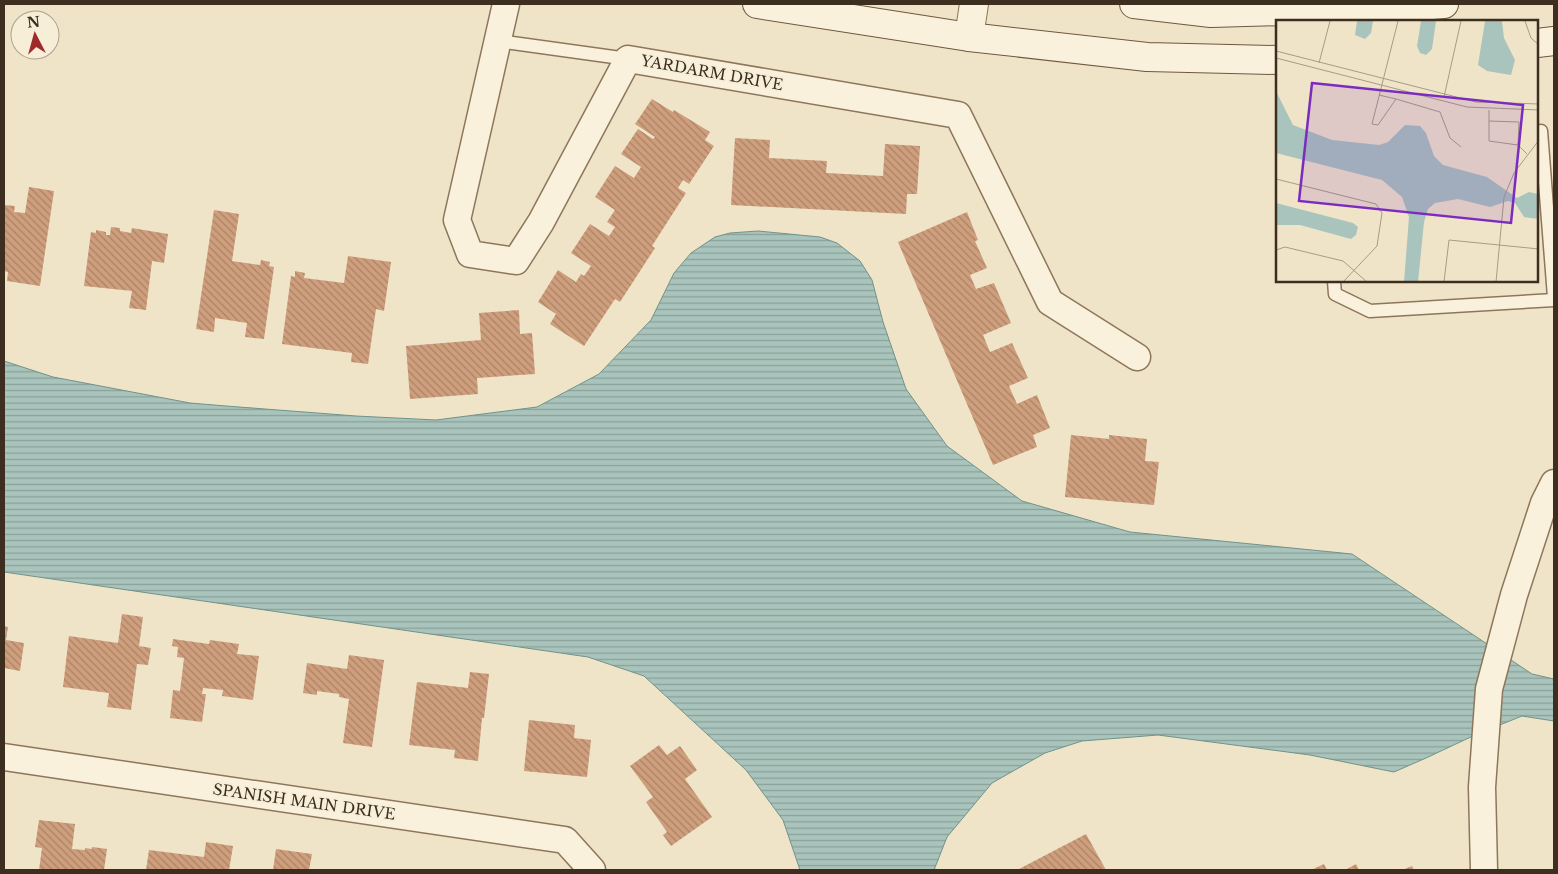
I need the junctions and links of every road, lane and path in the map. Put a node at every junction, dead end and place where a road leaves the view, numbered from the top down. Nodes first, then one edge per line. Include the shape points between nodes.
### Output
1 (506, 4) edge
2 (757, 4) edge
3 (974, 4) edge
4 (1134, 4) edge
5 (1444, 4) edge
6 (968, 37) junction
7 (498, 41) junction
8 (1554, 41) edge
9 (1538, 43) edge
10 (628, 59) junction
11 (1276, 60) edge
12 (1538, 132) edge
13 (1334, 282) edge
14 (1554, 298) edge
15 (1137, 357) dead end
16 (1554, 483) edge
17 (4, 757) edge
18 (592, 870) edge
19 (1484, 870) edge

1 - 7 street, YARDARM DRIVE
2 - 6 main road
3 - 6 main road
4 - 5 main road via 1211,13
6 - 11 main road via 1147,57
7 - 10 lane
7 - 10 street, YARDARM DRIVE via 457,220 470,254 516,261 541,222
8 - 9 main road
10 - 15 street, YARDARM DRIVE via 958,115 1050,302
12 - 14 lane via 1541,131
13 - 14 lane via 1336,294 1370,311
16 - 19 street via 1544,503 1514,595 1489,690 1482,787
17 - 18 street, SPANISH MAIN DRIVE via 565,840

